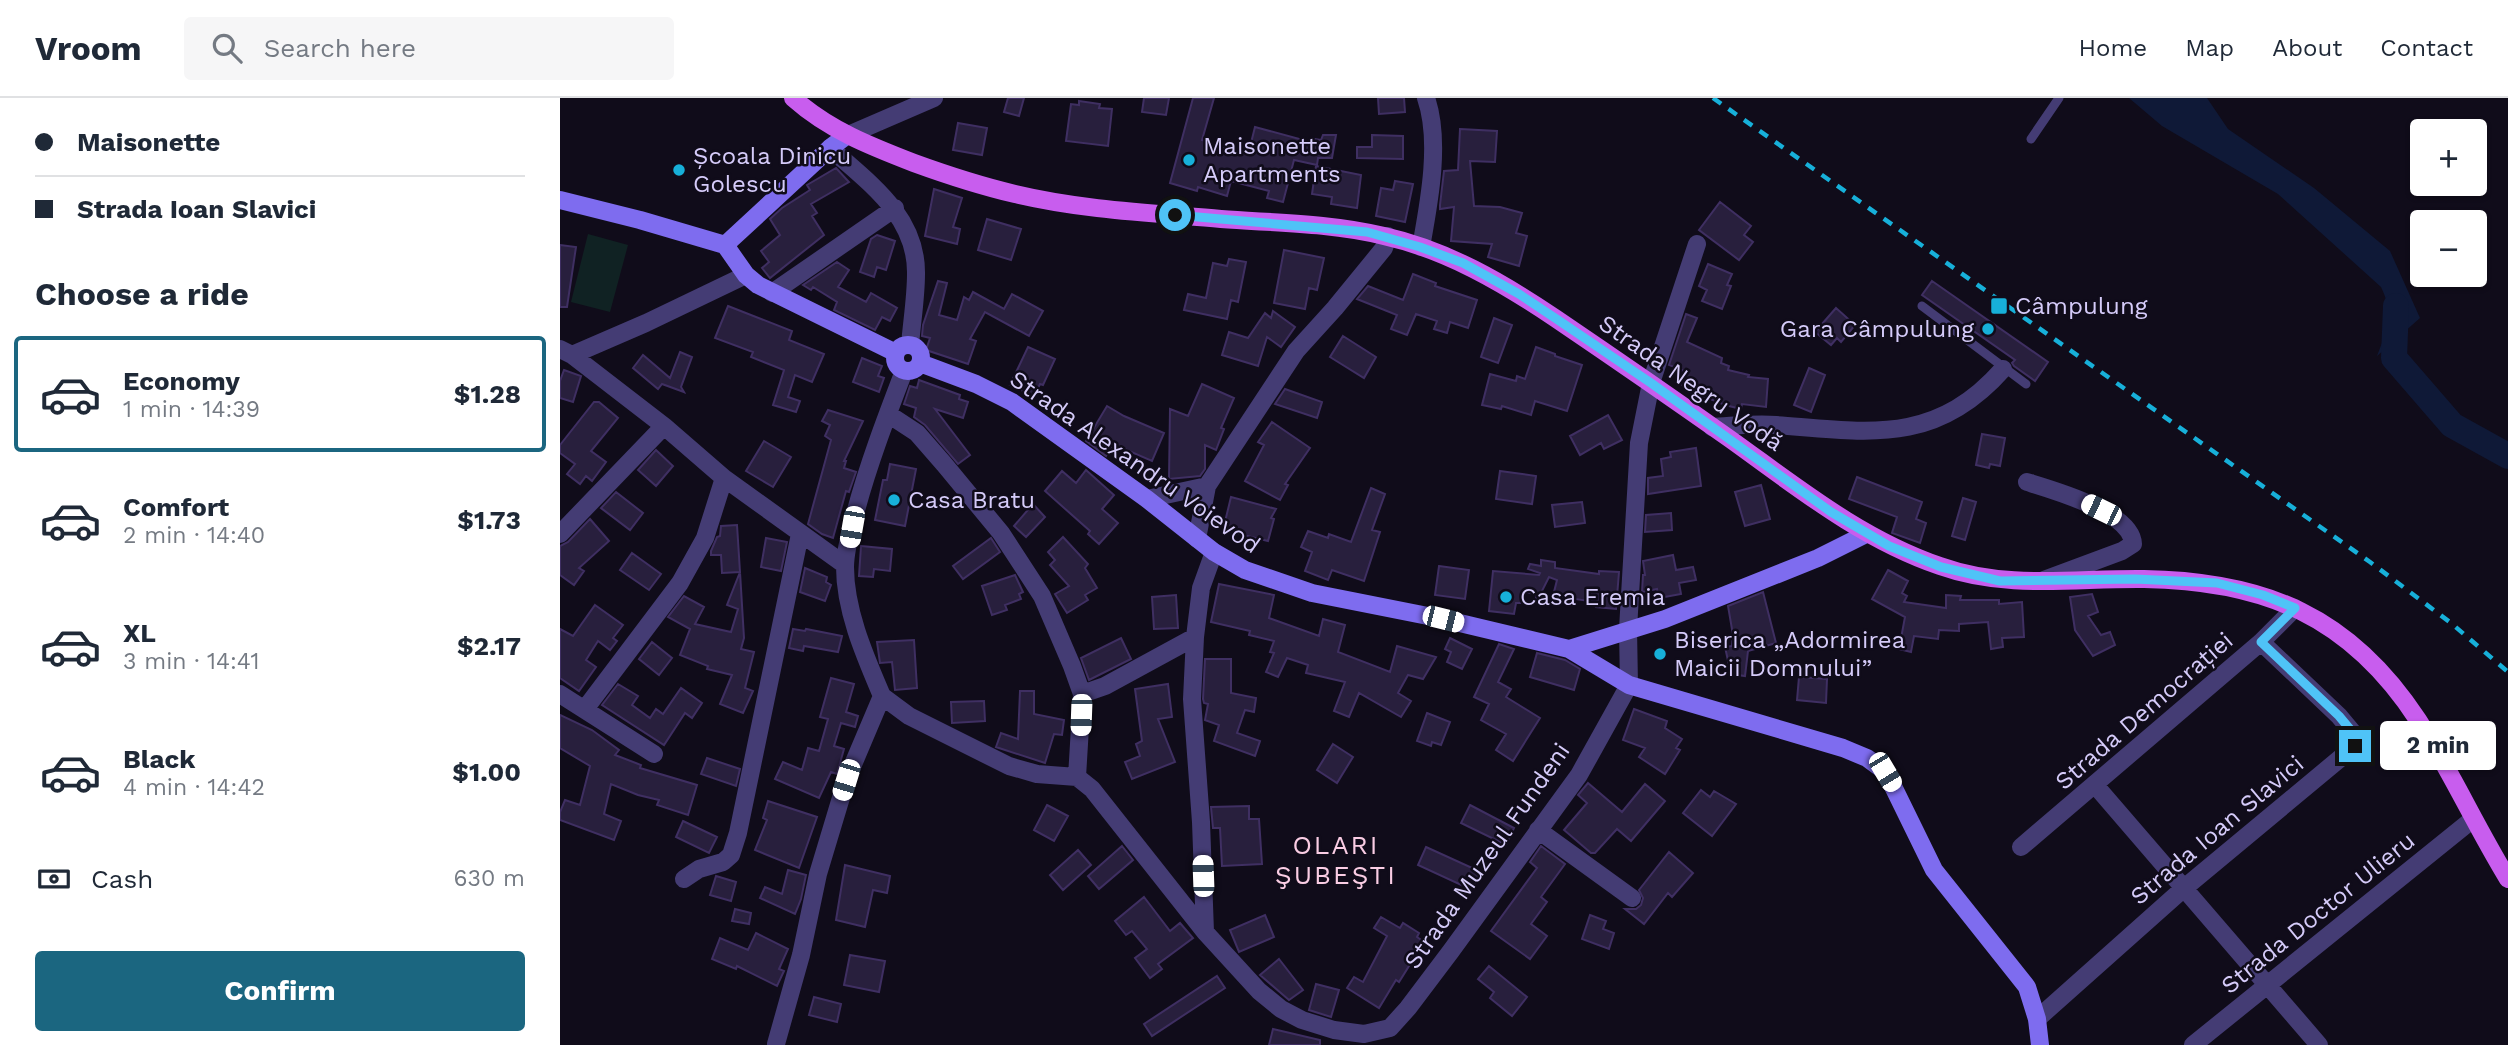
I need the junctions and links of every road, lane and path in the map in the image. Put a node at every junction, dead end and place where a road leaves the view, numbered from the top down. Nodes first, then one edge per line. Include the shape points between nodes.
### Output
1 (793, 98) edge
2 (933, 98) edge
3 (1426, 98) edge
4 (2059, 98) edge
5 (846, 136) junction
6 (2031, 139) dead end
7 (830, 148) junction
8 (560, 201) edge
9 (895, 208) junction
10 (1388, 236) junction
11 (1697, 244) dead end
12 (725, 245) junction
13 (1420, 247) junction
14 (746, 275) junction
15 (772, 293) junction
16 (1922, 306) dead end
17 (903, 349) junction
18 (566, 352) edge
19 (912, 367) junction
20 (2003, 369) junction
21 (1651, 383) junction
22 (2026, 384) dead end
23 (888, 414) junction
24 (664, 426) junction
25 (1712, 426) junction
26 (724, 478) junction
27 (2027, 482) dead end
28 (1208, 485) junction
29 (1147, 499) junction
30 (560, 534) edge
31 (800, 534) junction
32 (1866, 534) junction
33 (1197, 539) junction
34 (1214, 552) junction
35 (845, 565) junction
36 (2040, 581) junction
37 (2295, 608) junction
38 (1628, 629) junction
39 (1195, 638) junction
40 (2261, 642) junction
41 (1569, 649) junction
42 (1629, 685) junction
43 (560, 694) edge
44 (1082, 694) junction
45 (882, 696) junction
46 (585, 709) junction
47 (654, 754) dead end
48 (1077, 778) junction
49 (2095, 785) junction
50 (2473, 819) junction
51 (1538, 830) junction
52 (2021, 847) dead end
53 (684, 879) dead end
54 (2508, 879) edge
55 (2183, 889) junction
56 (1632, 898) dead end
57 (1205, 932) junction
58 (2267, 984) junction
59 (2037, 1019) junction
60 (776, 1044) edge
61 (2039, 1045) edge
62 (2193, 1045) edge
63 (2319, 1045) edge

1 - 5 main road, Strada Negru Vodă
2 - 5 street
3 - 13 street via 1433,141
4 - 6 lane
5 - 7 main road
5 - 10 main road, Strada Negru Vodă via 966,180 1056,202
7 - 9 street
7 - 12 main road
8 - 12 main road
9 - 15 street
9 - 17 street via 912,244 916,272
10 - 13 main road, Strada Negru Vodă
10 - 28 street via 1384,248 1296,351
11 - 21 street
12 - 14 main road
13 - 21 main road, Strada Negru Vodă via 1463,263 1519,294
14 - 15 main road
14 - 18 street via 646,323
15 - 17 main road
16 - 20 lane
17 - 19 main road via 917,348 921,355
18 - 24 street
19 - 23 street
19 - 29 main road, Strada Alexandru Voievod via 976,384 1012,402
20 - 22 lane
20 - 25 street via 1974,398 1903,428 1877,432 1773,424
21 - 25 main road, Strada Negru Vodă
21 - 38 street via 1635,474
23 - 35 street via 865,477
23 - 44 street via 917,433 1001,533 1042,596
24 - 26 street
24 - 30 street
25 - 32 main road, Strada Negru Vodă
26 - 31 street
26 - 46 street via 705,538 680,583
27 - 36 street via 2101,510 2133,538 2133,544 2122,551
28 - 29 street
28 - 33 street
29 - 33 main road, Strada Alexandru Voievod
31 - 35 street
31 - 53 street via 738,833 723,862
32 - 36 main road, Strada Negru Vodă via 1963,573 2000,581
32 - 38 main road via 1818,558 1665,619
33 - 34 main road, Strada Alexandru Voievod
34 - 39 street via 1201,588
34 - 41 main road, Strada Alexandru Voievod via 1245,570 1312,593
35 - 45 street via 858,633
36 - 37 main road, Strada Negru Vodă via 2194,581 2240,588
37 - 40 street, Strada Democrației
37 - 50 main road, Strada Negru Vodă via 2340,635 2382,673 2417,720
38 - 41 main road
38 - 42 street
39 - 44 street
39 - 57 street via 1192,699
40 - 49 street, Strada Democrației
40 - 55 street, Strada Ioan Slavici via 2339,716 2354,734 2355,746
41 - 42 main road
42 - 51 street, Strada Muzeul Fundeni via 1579,775
42 - 59 main road via 1843,748 1885,772 1934,870 2027,987
43 - 46 street
44 - 48 street
45 - 48 street via 909,716 1009,766
45 - 60 street via 846,780
46 - 47 street
48 - 57 street via 1092,789
49 - 52 street, Strada Democrației
49 - 55 street
50 - 54 main road, Strada Negru Vodă
50 - 58 street, Strada Doctor Ulieru
51 - 56 street
51 - 57 street, Strada Muzeul Fundeni via 1390,1028 1364,1034 1302,1020 1259,991
55 - 58 street
55 - 59 street, Strada Ioan Slavici
58 - 62 street, Strada Doctor Ulieru
58 - 63 street
59 - 61 main road

